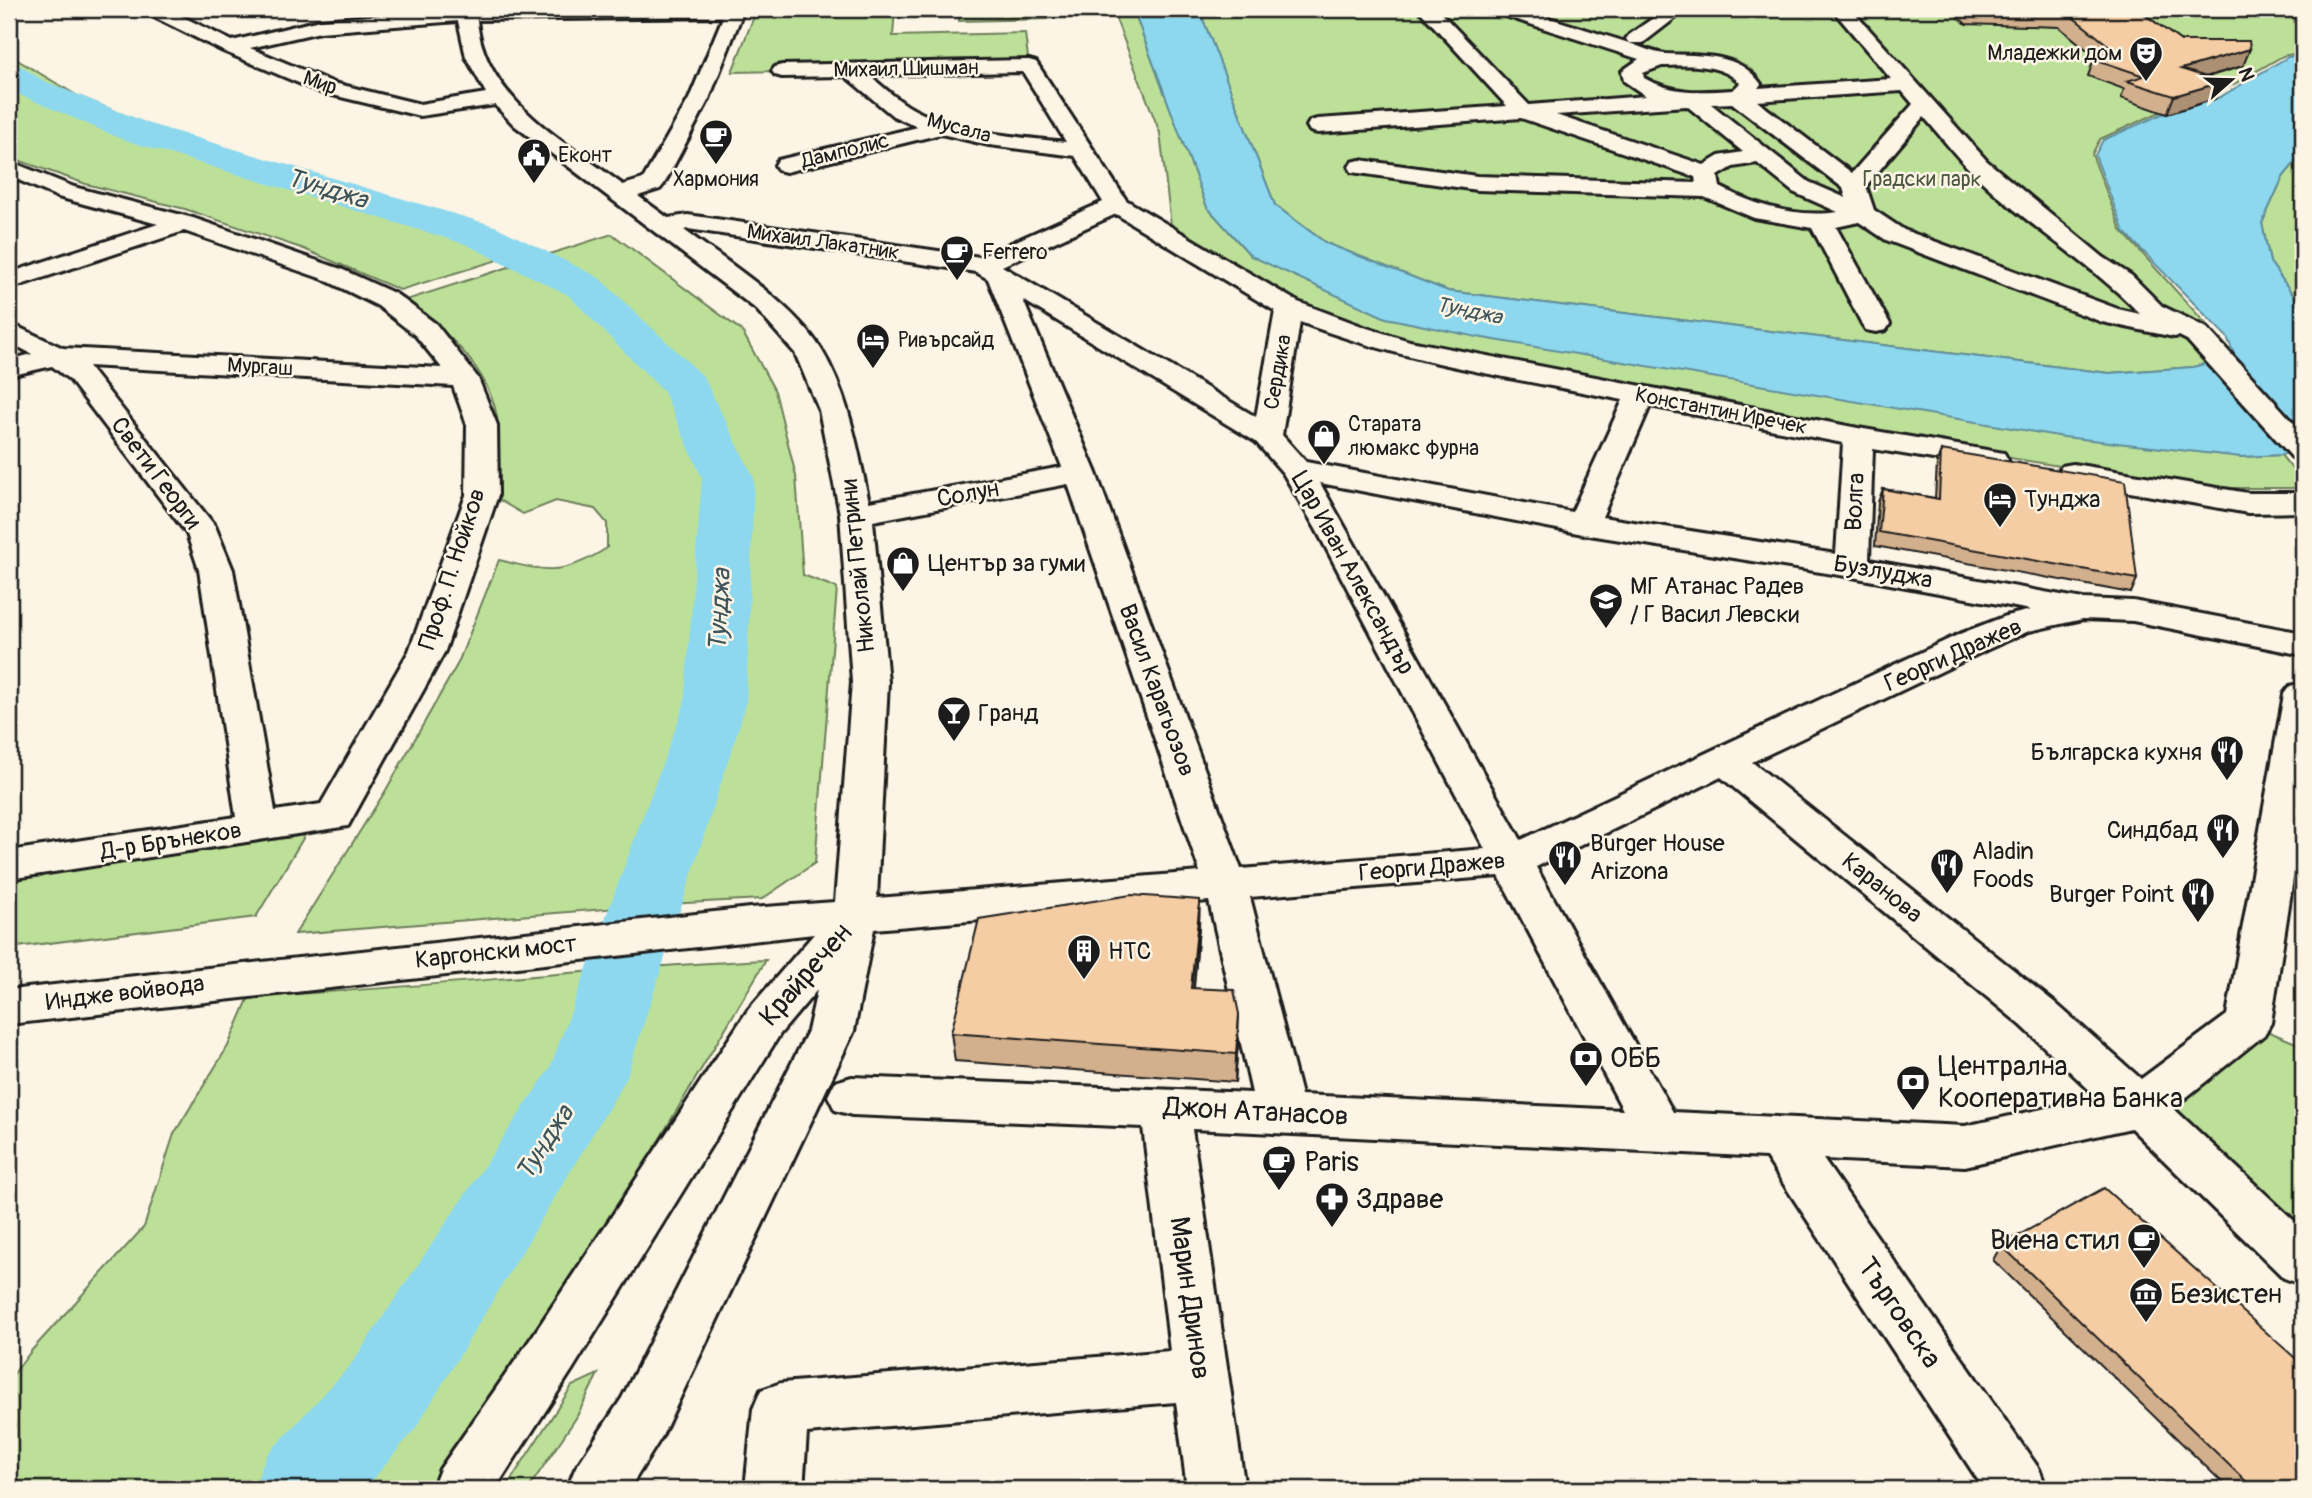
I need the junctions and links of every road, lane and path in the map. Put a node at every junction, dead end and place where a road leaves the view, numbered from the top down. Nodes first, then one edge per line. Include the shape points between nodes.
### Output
1 (153, 9) edge
2 (1427, 9) edge
3 (1503, 9) edge
4 (1678, 9) edge
5 (1841, 9) edge
6 (735, 10) edge
7 (467, 12) edge
8 (360, 16) edge
9 (1616, 24) dead end
10 (1636, 39) junction
11 (230, 47) junction
12 (1662, 60) junction
13 (850, 70) junction
14 (782, 71) dead end
15 (1907, 84) junction
16 (1738, 97) junction
17 (498, 98) junction
18 (1692, 100) junction
19 (1924, 104) junction
20 (1524, 112) junction
21 (1318, 126) dead end
22 (944, 127) junction
23 (1082, 150) junction
24 (1761, 156) junction
25 (786, 165) dead end
26 (1360, 167) dead end
27 (9, 168) edge
28 (1708, 181) junction
29 (1854, 185) junction
30 (619, 194) junction
31 (1117, 205) junction
32 (1863, 214) junction
33 (655, 220) junction
34 (1821, 222) junction
35 (184, 223) junction
36 (991, 271) junction
37 (9, 281) edge
38 (1289, 308) junction
39 (1877, 324) dead end
40 (9, 331) edge
41 (2197, 334) junction
42 (57, 356) junction
43 (464, 378) junction
44 (12, 380) edge
45 (1640, 395) junction
46 (1267, 436) junction
47 (1858, 437) junction
48 (2303, 451) edge
49 (1296, 469) junction
50 (1080, 473) junction
51 (2303, 503) edge
52 (856, 514) junction
53 (1583, 524) junction
54 (1852, 567) junction
55 (2083, 609) junction
56 (2303, 644) edge
57 (2303, 694) edge
58 (1726, 761) junction
59 (334, 816) joint
60 (258, 828) junction
61 (1512, 861) junction
62 (9, 865) edge
63 (1226, 885) junction
64 (855, 917) junction
65 (242, 979) joint
66 (9, 1007) edge
67 (852, 1096) dead end
68 (2140, 1107) junction
69 (1165, 1108) junction
70 (1282, 1114) junction
71 (1659, 1132) junction
72 (1780, 1137) junction
73 (2303, 1262) edge
74 (1200, 1374) junction
75 (461, 1489) edge
76 (596, 1489) edge
77 (774, 1489) edge
78 (1216, 1489) edge
79 (2018, 1489) edge

1 - 11 street, Мир
2 - 20 street
3 - 12 street
4 - 10 street
5 - 15 street
6 - 7 street
6 - 30 street via 699,99 652,184
7 - 8 street
7 - 17 street, Николай Петрини via 477,64
8 - 11 street
9 - 10 street
10 - 12 street
11 - 17 street, Мир via 327,88 420,110
12 - 16 street via 1700,61 1738,71 1751,84
12 - 18 street via 1636,67 1631,76 1634,81 1654,92
13 - 14 street, Михаил Шишман
13 - 22 street, Мусала via 902,111
13 - 23 street, Михаил Шишман via 1029,66
15 - 16 street
15 - 19 street
16 - 18 street
16 - 29 street
17 - 30 street, Николай Петрини
18 - 20 street
18 - 24 street
19 - 29 street
19 - 41 street via 1979,166 2123,281 2153,312
20 - 21 street
20 - 28 street
22 - 23 street, Мусала via 1023,145
22 - 25 street, Дамполис
23 - 31 street
24 - 28 street via 1727,161
24 - 32 street via 1801,187
26 - 28 street via 1477,183
27 - 35 street, Проф. П. Нойков via 66,192
28 - 34 street via 1736,206
29 - 32 street
30 - 33 street, Николай Петрини
31 - 36 street
31 - 38 street, Константин Иречек
32 - 34 street
32 - 41 street via 1895,235 2111,316
33 - 36 street, Михаил Лакатник
33 - 52 street, Николай Петрини via 765,303 808,351 834,410
34 - 39 street
35 - 37 street
35 - 43 street, Проф. П. Нойков via 332,274 387,300 426,330
36 - 46 street, Цар Иван Александър
36 - 50 street, Васил Карагьозов
38 - 45 street, Константин Иречек via 1406,348
38 - 46 street, Сердика
40 - 42 street, Свети Георги
41 - 48 street
42 - 43 street, Мургаш
42 - 44 street
42 - 60 street, Свети Георги via 80,374 203,533 215,570
43 - 59 street, Проф. П. Нойков via 481,425 482,495 427,651
45 - 47 street, Константин Иречек
45 - 53 street
46 - 49 street, Цар Иван Александър
47 - 51 street, Константин Иречек via 2248,503
47 - 54 street, Волга
49 - 53 street, Бузлуджа
49 - 61 street, Цар Иван Александър
50 - 52 street, Солун
50 - 63 street, Васил Карагьозов
52 - 64 street, Николай Петрини via 870,682
53 - 54 street, Бузлуджа
54 - 55 street, Бузлуджа
55 - 56 street, Бузлуджа via 2133,611
55 - 58 street, Георги Дражев via 2018,623
57 - 68 street via 2248,1023
58 - 61 street, Георги Дражев
58 - 68 street, Каранова via 2038,1014
59 - 60 street, Д-р Брънеков
60 - 62 street, Д-р Брънеков
61 - 63 street, Георги Дражев
61 - 71 street, Цар Иван Александър
63 - 64 street, Георги Дражев
63 - 70 street, Васил Карагьозов
64 - 65 street, Каргонски мост via 750,924
64 - 75 street, Крайречен via 764,1022
64 - 76 street, Крайречен via 831,1031 642,1417
65 - 66 street, Индже войвода
67 - 69 street, Джон Атанасов
68 - 72 street, Джон Атанасов via 1965,1146
68 - 73 street, Каранова
69 - 70 street, Джон Атанасов
69 - 74 street, Марин Дринов
70 - 71 street, Джон Атанасов
71 - 72 street, Джон Атанасов
72 - 79 street, Търговска
74 - 77 street via 781,1409
74 - 78 street, Марин Дринов

